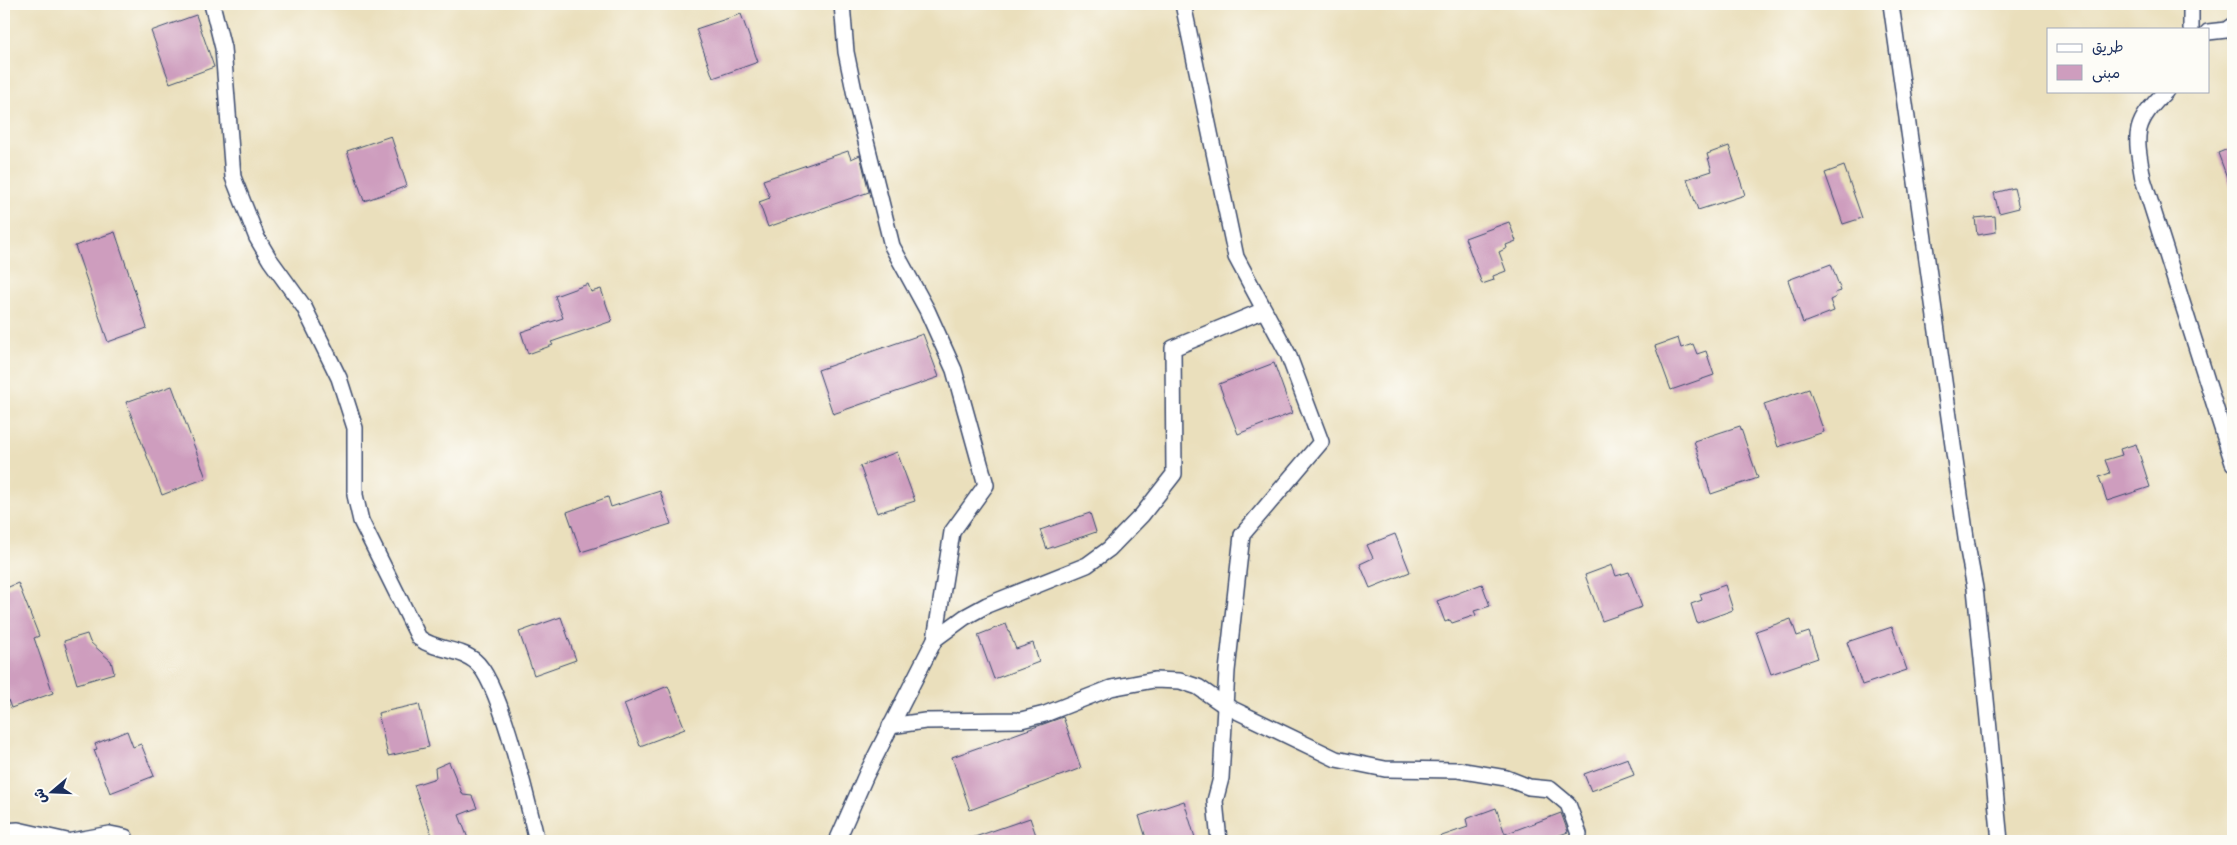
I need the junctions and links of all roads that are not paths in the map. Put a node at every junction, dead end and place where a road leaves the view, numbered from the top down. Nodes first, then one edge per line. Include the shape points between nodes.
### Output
1 (212, 4) edge
2 (842, 4) edge
3 (1183, 4) edge
4 (1891, 4) edge
5 (2191, 4) edge
6 (2233, 25) edge
7 (2191, 28) edge
8 (2210, 32) edge
9 (2165, 92) edge
10 (1264, 310) junction
11 (2233, 463) edge
12 (935, 639) junction
13 (1224, 705) junction
14 (890, 726) junction
15 (4, 831) edge
16 (67, 841) edge
17 (72, 841) edge
18 (125, 841) edge
19 (538, 841) edge
20 (837, 841) edge
21 (1219, 841) edge
22 (1578, 841) edge
23 (2000, 841) edge

1 - 19 street via 223,48 233,177 258,238 304,307 339,378 355,428 355,495 361,521 420,638 436,647 467,656 482,668 510,738
2 - 12 street via 846,52 855,96 892,246 927,310 954,370 986,485 952,532
3 - 10 street via 1236,257
4 - 23 street via 1975,588
5 - 7 street
6 - 8 street via 2226,30
9 - 11 street via 2147,110 2139,125 2137,136 2143,179
10 - 12 street via 1173,348 1174,474 1142,515 1109,549 1066,575 987,605 964,617
10 - 13 street via 1288,354 1321,442 1242,534
12 - 14 street
13 - 14 street via 1198,687 1180,681 1154,680 1111,688 1021,720 925,720
13 - 21 street via 1223,750 1215,807
13 - 22 street via 1336,759 1353,764 1385,769 1458,770 1550,789 1568,804 1579,834
14 - 20 street
15 - 16 street via 18,830
17 - 18 street via 110,834 125,837

